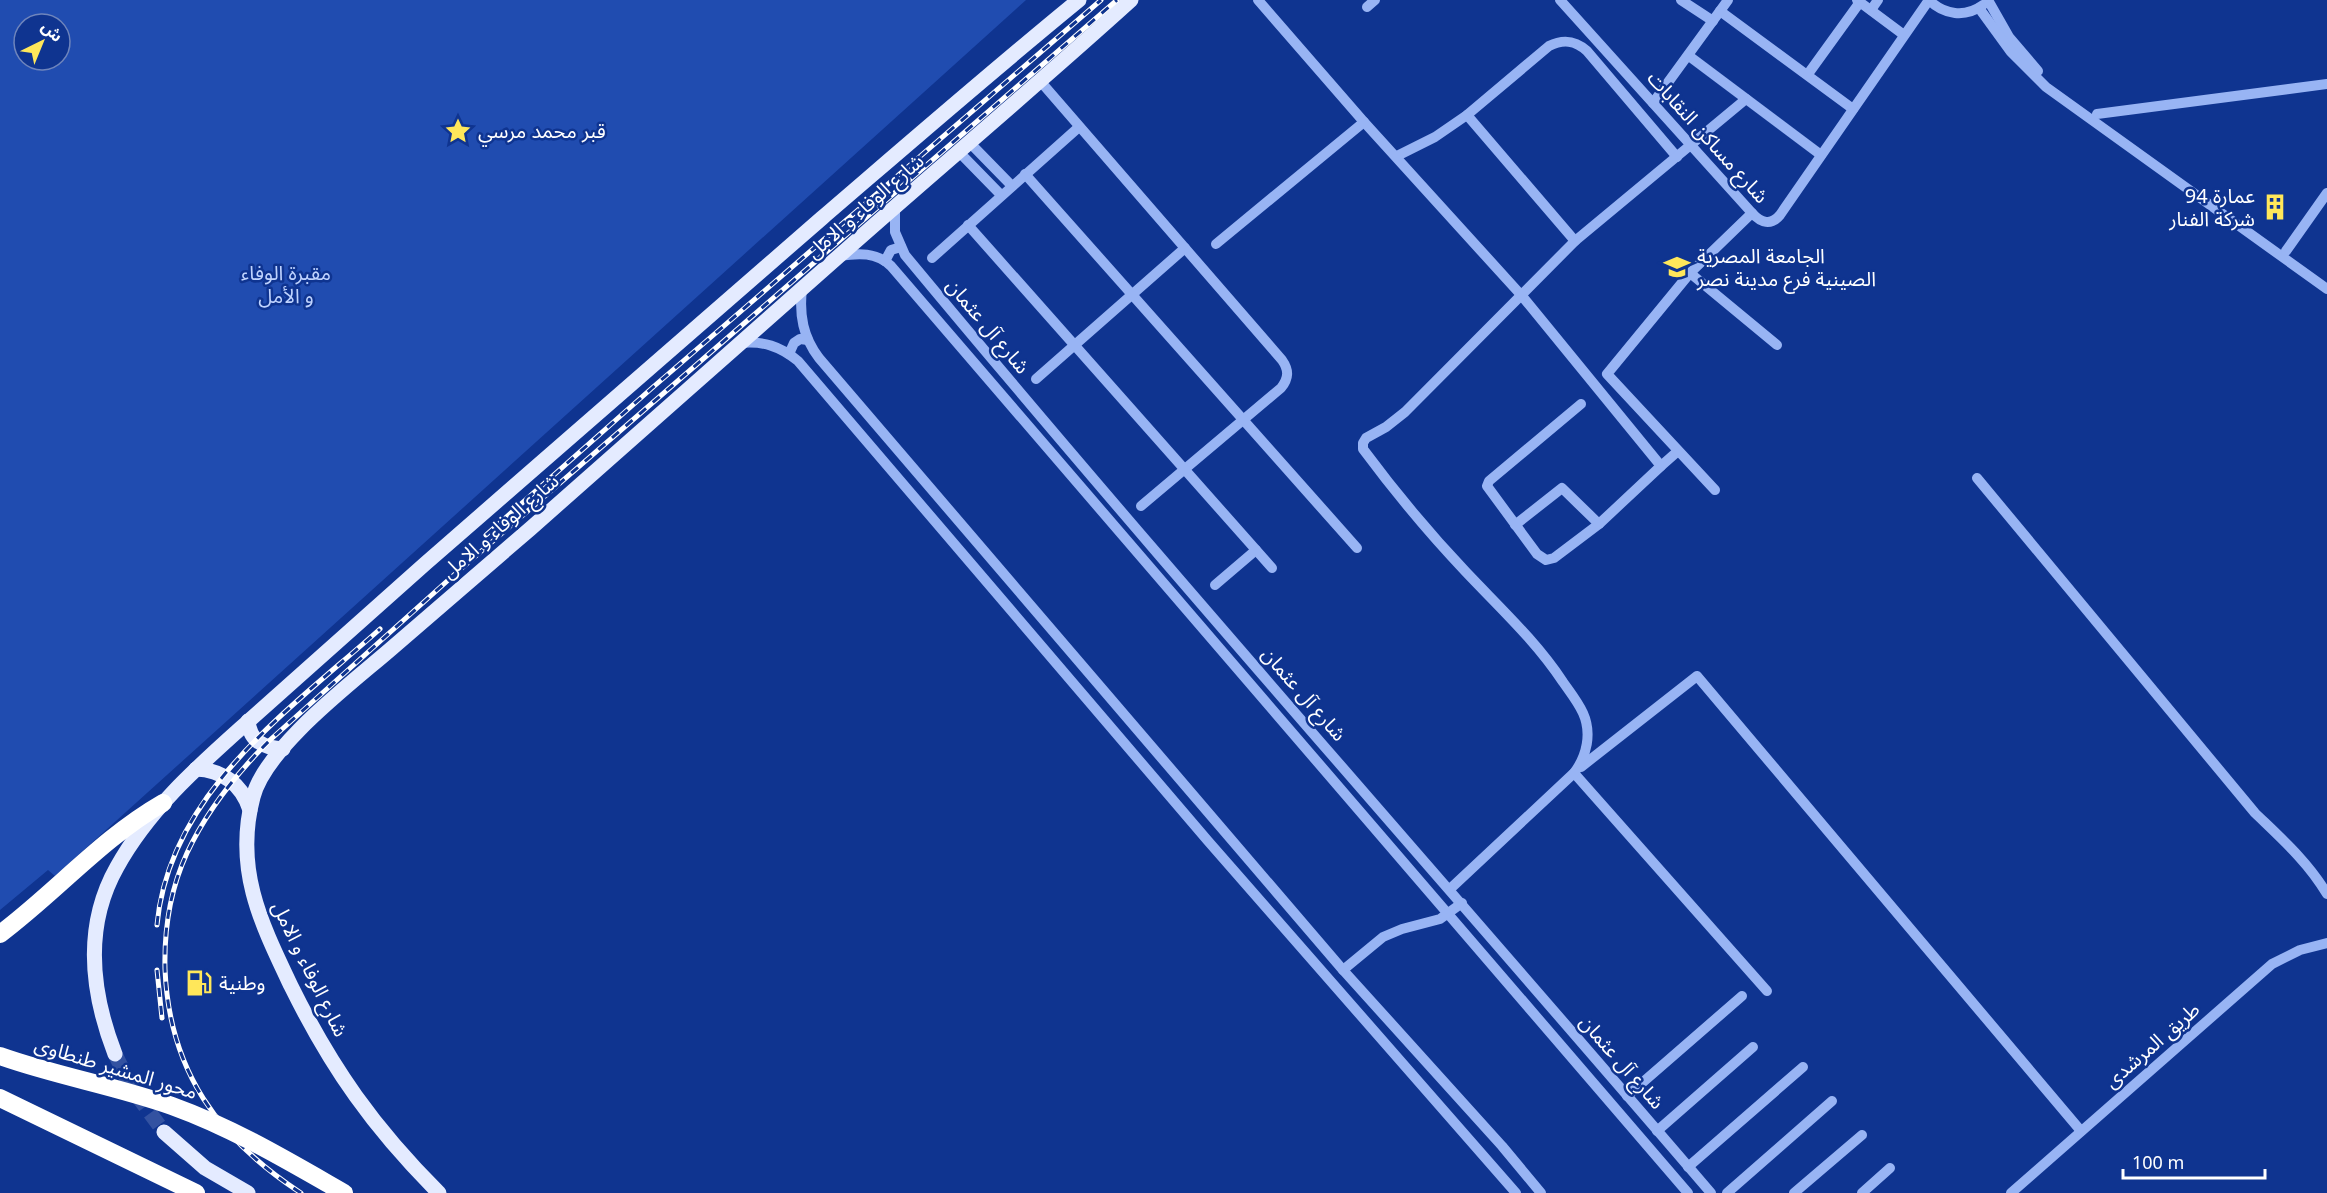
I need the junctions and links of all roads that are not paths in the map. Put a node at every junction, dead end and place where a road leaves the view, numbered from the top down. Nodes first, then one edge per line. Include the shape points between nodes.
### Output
1 (1079, 0) edge
2 (1131, 0) edge
3 (1258, 0) edge
4 (1681, 0) edge
5 (1728, 0) edge
6 (1878, 0) edge
7 (1929, 0) edge
8 (1859, 1) edge
9 (1565, 2) edge
10 (1984, 3) edge
11 (1871, 10) junction
12 (1720, 11) junction
13 (1713, 21) junction
14 (1904, 35) junction
15 (1689, 56) junction
16 (1808, 74) junction
17 (1041, 82) junction
18 (2327, 84) edge
19 (1746, 99) junction
20 (1653, 103) junction
21 (1853, 109) junction
22 (2097, 114) junction
23 (1467, 115) junction
24 (1364, 122) junction
25 (1079, 127) junction
26 (1690, 146) junction
27 (965, 147) junction
28 (1821, 155) junction
29 (1397, 156) junction
30 (1677, 157) junction
31 (994, 168) junction
32 (1025, 174) junction
33 (984, 177) junction
34 (1012, 186) junction
35 (2327, 193) edge
36 (1001, 195) junction
37 (895, 207) junction
38 (1752, 213) junction
39 (968, 225) junction
40 (1575, 241) junction
41 (1216, 244) dead end
42 (901, 247) junction
43 (1185, 248) junction
44 (2286, 251) junction
45 (839, 256) junction
46 (932, 258) dead end
47 (885, 261) junction
48 (1690, 273) junction
49 (2327, 280) edge
50 (802, 289) junction
51 (2327, 289) edge
52 (1132, 294) junction
53 (1522, 296) junction
54 (808, 340) junction
55 (740, 344) junction
56 (1777, 345) dead end
57 (1074, 346) junction
58 (789, 354) junction
59 (1036, 379) dead end
60 (1581, 404) dead end
61 (1243, 419) junction
62 (1678, 451) junction
63 (1661, 466) junction
64 (1183, 470) junction
65 (1977, 478) dead end
66 (1715, 490) dead end
67 (1141, 506) dead end
68 (1599, 524) junction
69 (1515, 525) junction
70 (1357, 548) dead end
71 (1256, 550) junction
72 (1272, 568) dead end
73 (1215, 585) dead end
74 (248, 721) junction
75 (283, 749) junction
76 (196, 769) junction
77 (1576, 771) junction
78 (163, 803) junction
79 (250, 810) junction
80 (1222, 829) junction
81 (1208, 841) junction
82 (1450, 889) junction
83 (2327, 894) edge
84 (1462, 903) junction
85 (1449, 914) junction
86 (0, 934) edge
87 (2327, 943) edge
88 (1343, 970) junction
89 (1767, 991) dead end
90 (1742, 996) dead end
91 (1754, 1047) dead end
92 (115, 1054) tunnel mouth
93 (0, 1056) edge
94 (1803, 1067) dead end
95 (1627, 1096) junction
96 (0, 1098) edge
97 (1832, 1101) dead end
98 (1657, 1131) junction
99 (2081, 1131) junction
100 (164, 1132) tunnel mouth
101 (1862, 1135) dead end
102 (1688, 1167) junction
103 (1890, 1168) dead end
104 (196, 1193) edge
105 (248, 1193) edge
106 (344, 1193) edge
107 (439, 1193) edge
108 (1516, 1193) edge
109 (1541, 1193) edge
110 (1688, 1193) edge
111 (1711, 1193) edge
112 (1727, 1193) edge
113 (1794, 1193) edge
114 (1862, 1193) edge
115 (2011, 1193) edge

1 - 74 main road, شارع الوفاء و الامل via 951,106
2 - 17 main road, شارع الوفاء و الامل
3 - 24 street
4 - 13 street
5 - 12 street
6 - 11 street
7 - 10 street via 1940,9 1961,14
7 - 14 street, شارع مساكن النقابات
8 - 11 street
8 - 16 street
9 - 20 street, شارع مساكن النقابات
10 - 22 street via 2050,82
10 - 51 street via 2022,65 2046,87
11 - 14 street
12 - 13 street
12 - 16 street
13 - 15 street
14 - 21 street, شارع مساكن النقابات
15 - 19 street
15 - 20 street
16 - 21 street
17 - 25 street
17 - 27 main road, شارع الوفاء و الامل
18 - 22 street
19 - 26 street
19 - 28 street
20 - 26 street, شارع مساكن النقابات
21 - 28 street, شارع مساكن النقابات
22 - 44 street
23 - 29 street via 1436,137
23 - 30 street via 1549,46 1573,42 1587,51
23 - 40 street
24 - 29 street
24 - 41 street
25 - 32 street
25 - 43 street
26 - 30 street
26 - 38 street, شارع مساكن النقابات
27 - 31 street
27 - 33 street
27 - 37 main road, شارع الوفاء و الامل
28 - 38 street, شارع مساكن النقابات via 1777,219 1762,221
29 - 53 street
30 - 40 street
31 - 33 street
31 - 34 street
32 - 34 street
32 - 52 street
33 - 36 street
34 - 36 street
35 - 44 street
36 - 39 street
37 - 42 street, شارع آل عثمان via 895,232
37 - 45 main road, شارع الوفاء و الامل
38 - 48 street
39 - 46 street
39 - 57 street
40 - 53 street
42 - 47 street via 889,252
42 - 82 street, شارع آل عثمان via 1056,436
43 - 52 street
43 - 61 street via 1286,365 1287,377 1281,388
44 - 49 street
45 - 47 street via 864,254
45 - 50 main road, شارع الوفاء و الامل
47 - 85 street, شارع آل عثمان
48 - 56 street
48 - 62 street via 1607,374
50 - 54 street via 800,311
50 - 55 main road, شارع الوفاء و الامل
52 - 57 street
52 - 61 street
53 - 63 street
53 - 77 street via 1405,412 1366,438 1362,446 1434,536 1545,657 1577,701 1584,714 1587,742
54 - 58 street via 794,343
54 - 80 street via 819,358
55 - 58 street via 772,345
55 - 75 main road, شارع الوفاء و الامل via 323,708
57 - 59 street
57 - 64 street
58 - 81 street
60 - 69 street via 1489,481 1489,490
61 - 64 street
61 - 70 street
62 - 63 street
62 - 66 street
63 - 68 street
64 - 67 street
64 - 71 street
65 - 83 street via 2255,813 2297,852
68 - 69 street via 1562,488
68 - 69 street via 1546,560
71 - 72 street
71 - 73 street
74 - 75 main road via 252,736 260,744
74 - 76 main road, شارع الوفاء و الامل
75 - 79 main road, شارع الوفاء و الامل via 256,787
76 - 78 main road, شارع الوفاء و الامل
76 - 79 main road via 230,780 245,796
77 - 82 street
77 - 89 street
77 - 99 street via 1696,676
78 - 86 highway via 109,839
78 - 92 main road, شارع الوفاء و الامل via 116,868 95,928 95,983
79 - 107 main road, شارع الوفاء و الامل via 247,853 253,896 292,987 355,1097
80 - 81 street
80 - 88 street
81 - 108 street
82 - 84 street, شارع آل عثمان
84 - 85 street
84 - 95 street, شارع آل عثمان
85 - 88 street via 1383,937
85 - 110 street, شارع آل عثمان
87 - 99 street, طريق المرشدى via 2300,950 2272,964
88 - 109 street
90 - 95 street
91 - 98 street
93 - 106 highway, محور المشير طنطاوى, bridge via 141,1095 199,1116 253,1141
94 - 102 street
95 - 98 street, شارع آل عثمان
96 - 104 highway
97 - 112 street
98 - 102 street, شارع آل عثمان
99 - 115 street, طريق المرشدى
100 - 105 main road via 205,1168
101 - 113 street
102 - 111 street, شارع آل عثمان
103 - 114 street

